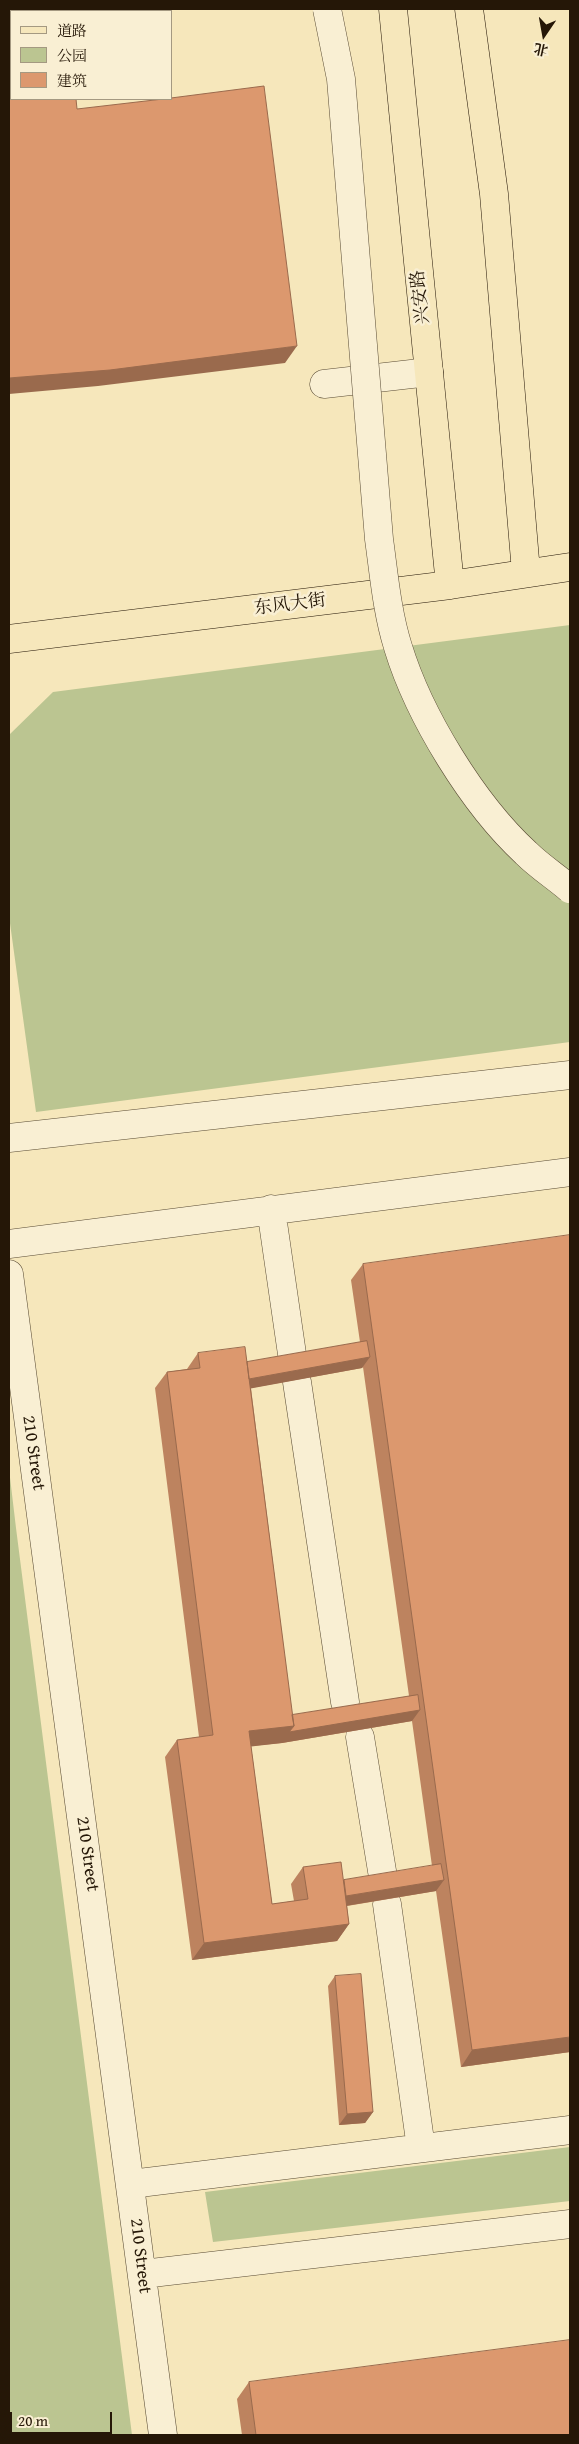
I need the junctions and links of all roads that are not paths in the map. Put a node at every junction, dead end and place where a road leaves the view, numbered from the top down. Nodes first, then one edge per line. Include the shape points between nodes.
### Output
1 (327, 9) edge
2 (393, 9) edge
3 (470, 9) edge
4 (429, 372) junction
5 (324, 384) dead end
6 (570, 567) edge
7 (526, 572) junction
8 (450, 585) junction
9 (9, 639) edge
10 (570, 889) edge
11 (570, 1075) edge
12 (9, 1138) edge
13 (570, 1172) edge
14 (271, 1209) junction
15 (9, 1244) edge
16 (9, 1274) edge
17 (345, 1702) dead end
18 (360, 1737) edge
19 (382, 1877) edge
20 (387, 1904) edge
21 (570, 2130) edge
22 (421, 2148) junction
23 (131, 2184) junction
24 (570, 2224) edge
25 (143, 2274) junction
26 (164, 2435) edge

1 - 10 lane, bridge via 341,79 379,539 398,648 423,709 455,764 490,813 526,853
2 - 4 main road, 兴安路
3 - 7 main road via 494,194
4 - 5 lane
4 - 8 main road, 兴安路
6 - 7 main road, 东风大街
7 - 8 main road, 东风大街
8 - 9 main road, 东风大街
11 - 12 lane
13 - 14 lane
14 - 15 lane
14 - 17 lane
16 - 23 lane, 210 Street
18 - 19 lane
20 - 22 lane
21 - 22 lane
22 - 23 lane
23 - 25 lane, 210 Street
24 - 25 lane
25 - 26 lane, 210 Street

